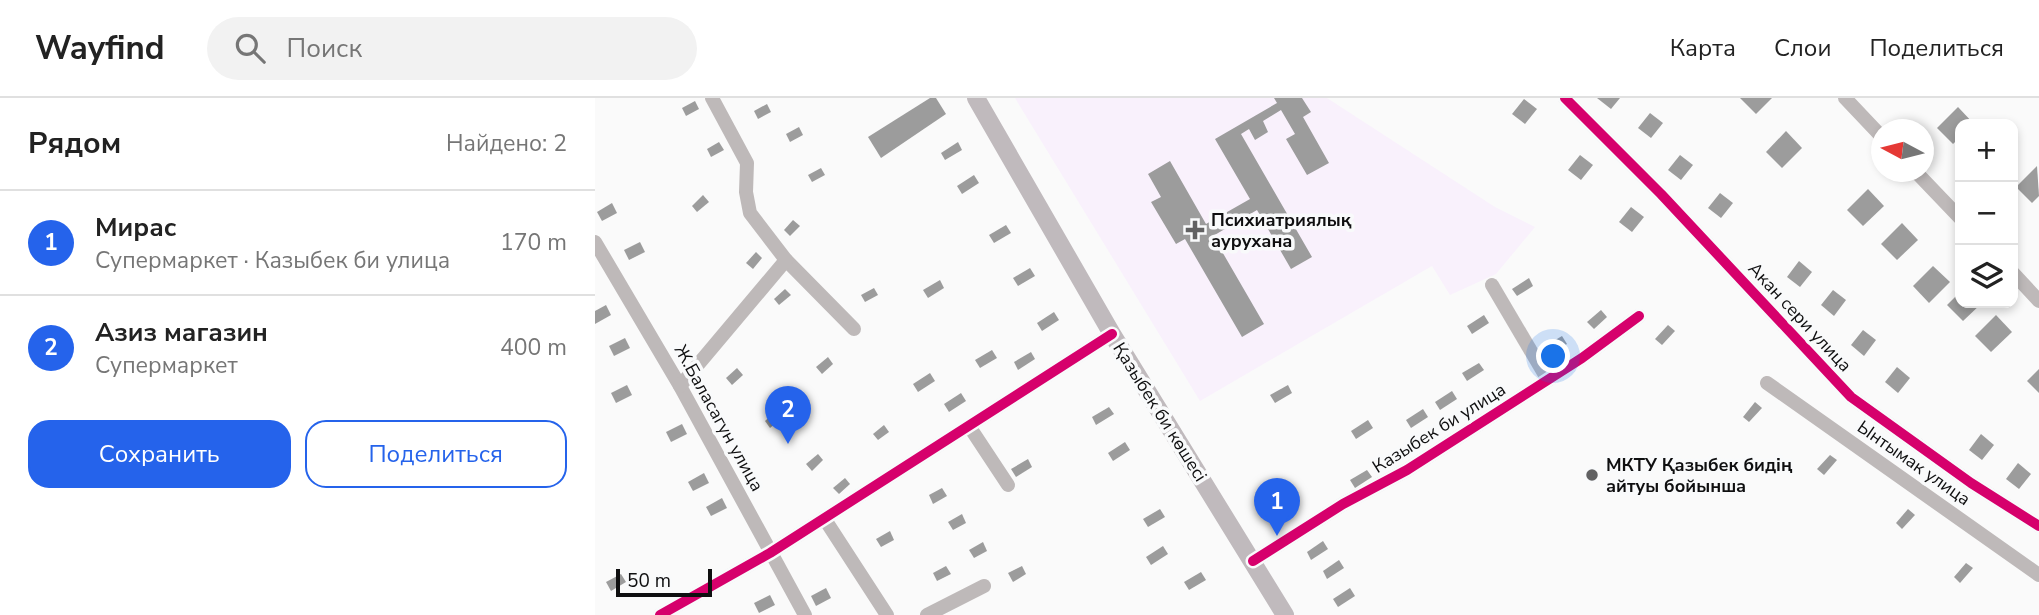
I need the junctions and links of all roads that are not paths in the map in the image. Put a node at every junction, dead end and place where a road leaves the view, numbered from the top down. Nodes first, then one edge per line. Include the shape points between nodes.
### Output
1 (712, 98) edge
2 (976, 98) edge
3 (1565, 98) edge
4 (1845, 98) edge
5 (1871, 125) edge
6 (1926, 182) edge
7 (1955, 213) edge
8 (595, 242) edge
9 (786, 260) junction
10 (2018, 278) edge
11 (1492, 285) dead end
12 (2039, 301) edge
13 (1639, 316) dead end
14 (854, 329) dead end
15 (1112, 334) junction
16 (1548, 380) junction
17 (1767, 383) dead end
18 (680, 386) junction
19 (969, 426) junction
20 (1008, 485) dead end
21 (824, 518) junction
22 (2039, 526) edge
23 (771, 553) junction
24 (1253, 561) junction
25 (2039, 575) edge
26 (983, 586) dead end
27 (660, 615) edge
28 (805, 615) edge
29 (887, 615) edge
30 (927, 615) edge
31 (1285, 615) edge

1 - 9 street via 747,163 750,214
2 - 15 main road, Қазыбек би көшесі
3 - 22 street, Акан сери улица via 1851,397
4 - 5 street
6 - 7 street
8 - 18 street, Ж.Баласагун улица
9 - 14 street
9 - 18 street
10 - 12 street
11 - 16 street
13 - 16 street, Казыбек би улица
15 - 19 street
15 - 24 main road, Қазыбек би көшесі
16 - 24 street, Казыбек би улица
17 - 25 street, Ынтымак улица
18 - 23 street, Ж.Баласагун улица
19 - 20 street
19 - 21 street
21 - 23 street
21 - 29 street
23 - 27 street
23 - 28 street, Ж.Баласагун улица
24 - 31 main road, Қазыбек би көшесі
26 - 30 street

